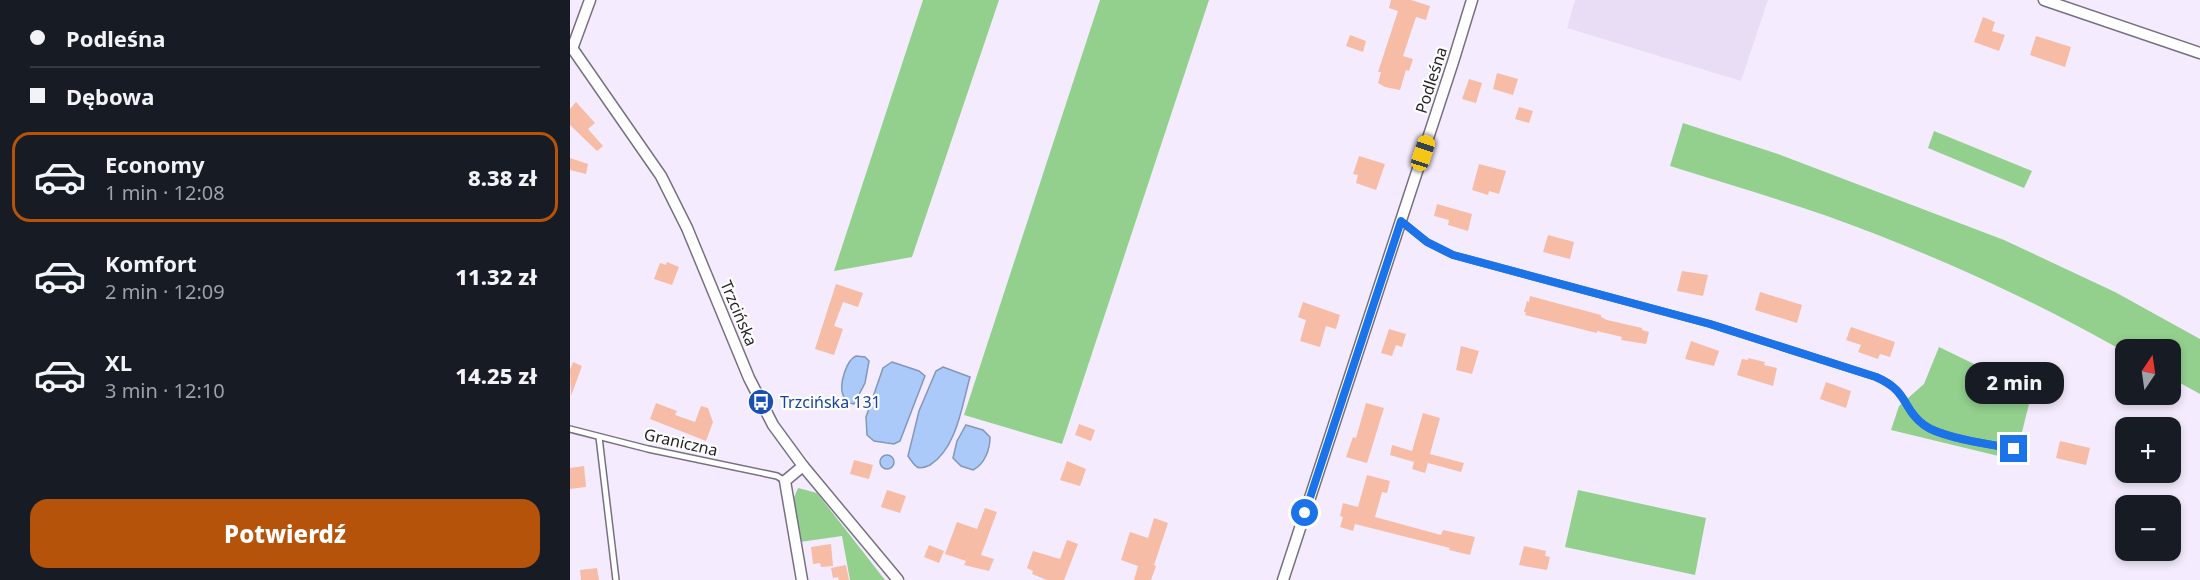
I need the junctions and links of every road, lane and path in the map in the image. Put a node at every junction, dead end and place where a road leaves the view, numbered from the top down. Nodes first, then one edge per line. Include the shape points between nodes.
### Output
1 (590, 0) edge
2 (1472, 0) edge
3 (2044, 0) edge
4 (571, 47) edge
5 (2200, 53) edge
6 (1401, 221) junction
7 (570, 429) edge
8 (599, 437) junction
9 (2014, 449) dead end
10 (803, 466) junction
11 (785, 481) junction
12 (616, 580) edge
13 (802, 580) edge
14 (898, 580) edge
15 (1283, 580) edge

1 - 4 street
2 - 6 street, Podleśna
3 - 5 street
4 - 10 street, Trzcińska via 662,176 765,411
6 - 9 lane via 1427,242 1453,255 1710,324 1876,377 1899,391 1925,426
6 - 15 street, Podleśna
7 - 8 lane, Graniczna
8 - 11 lane, Graniczna via 777,476
8 - 12 lane
10 - 11 street
10 - 14 street, Trzcińska
11 - 13 street

